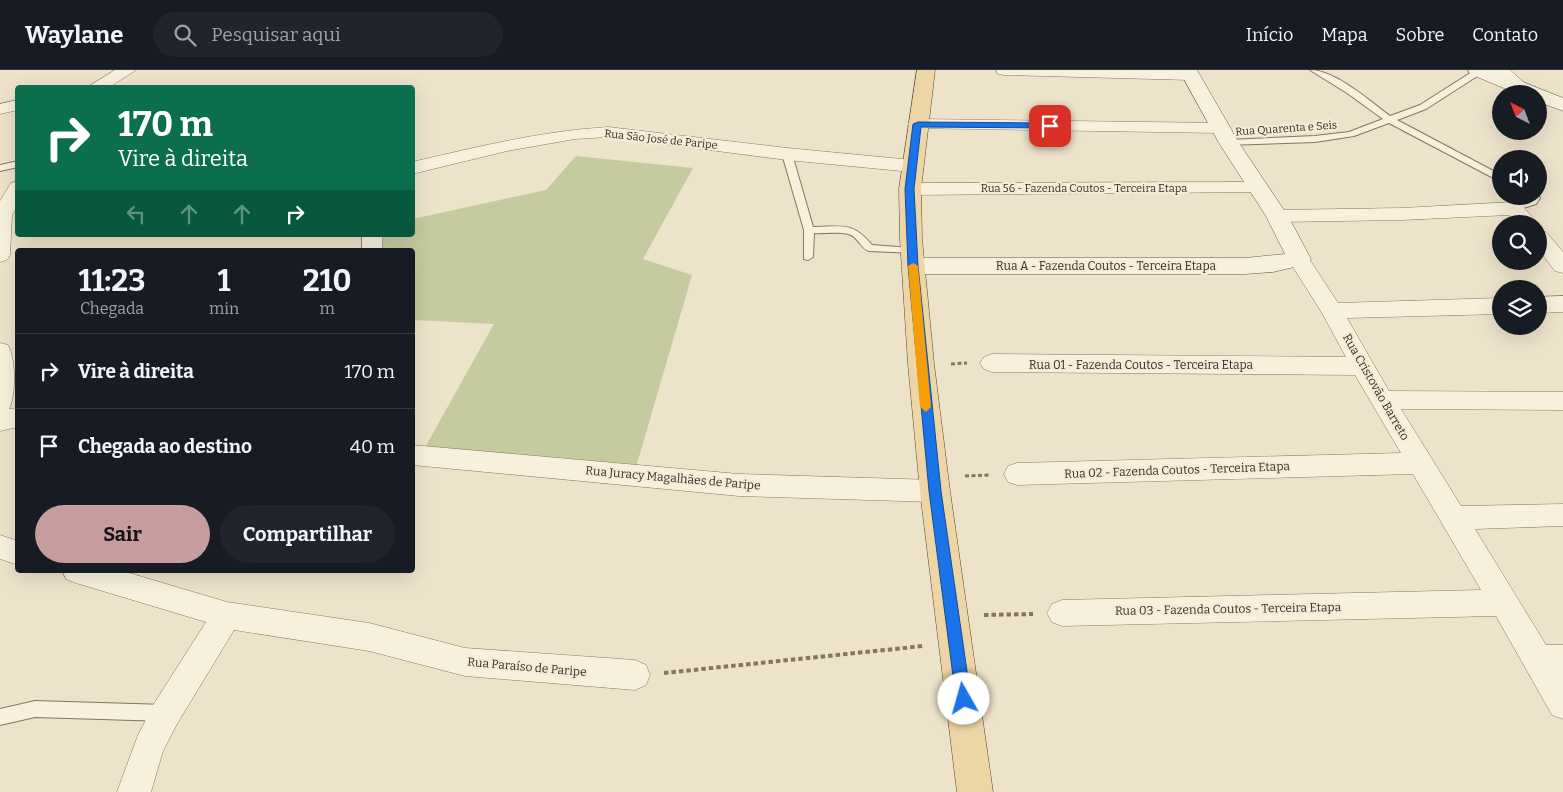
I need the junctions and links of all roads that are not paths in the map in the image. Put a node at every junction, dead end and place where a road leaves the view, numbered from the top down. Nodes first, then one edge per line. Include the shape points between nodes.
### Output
1 (86, 70) edge
2 (128, 70) edge
3 (926, 70) edge
4 (1004, 70) edge
5 (1314, 70) edge
6 (1478, 70) edge
7 (1500, 70) edge
8 (1189, 72) edge
9 (87, 85) edge
10 (100, 85) edge
11 (1514, 85) edge
12 (1520, 85) edge
13 (1548, 99) edge
14 (1563, 105) edge
15 (15, 106) edge
16 (0, 109) edge
17 (1390, 120) junction
18 (918, 124) junction
19 (1224, 136) junction
20 (787, 154) junction
21 (15, 165) edge
22 (415, 167) edge
23 (0, 168) edge
24 (1492, 174) edge
25 (911, 178) junction
26 (1258, 188) junction
27 (15, 192) edge
28 (1524, 205) edge
29 (1514, 208) junction
30 (1, 215) edge
31 (1520, 215) edge
32 (1277, 216) junction
33 (809, 230) junction
34 (1547, 247) edge
35 (0, 255) edge
36 (808, 257) dead end
37 (912, 259) junction
38 (1299, 259) junction
39 (1563, 266) edge
40 (1563, 304) edge
41 (1547, 305) edge
42 (1492, 306) edge
43 (1332, 311) junction
44 (0, 351) edge
45 (992, 364) road end
46 (1362, 366) junction
47 (1, 395) edge
48 (1383, 400) junction
49 (1563, 401) edge
50 (15, 418) edge
51 (0, 421) edge
52 (415, 455) edge
53 (1420, 463) junction
54 (1017, 474) road end
55 (934, 484) junction
56 (1563, 515) edge
57 (1452, 518) junction
58 (0, 547) edge
59 (15, 551) edge
60 (86, 573) edge
61 (1503, 603) junction
62 (1062, 614) road end
63 (227, 615) junction
64 (1551, 659) edge
65 (635, 675) road end
66 (1563, 704) edge
67 (166, 713) junction
68 (0, 717) edge
69 (134, 792) edge
70 (975, 792) edge

1 - 9 street
2 - 10 street
3 - 18 main road
4 - 8 street
5 - 17 lane
6 - 11 main road
6 - 17 lane, Rua Quarenta e Seis via 1424,107
7 - 12 street
8 - 19 main road, Rua Cristovão Barreto
13 - 14 main road
15 - 16 street
17 - 19 lane, Rua Quarenta e Seis via 1342,135
17 - 24 lane
18 - 19 street
18 - 25 main road
19 - 26 main road, Rua Cristovão Barreto
20 - 22 street, Rua São José de Paripe via 608,132 507,145
20 - 25 street, Rua São José de Paripe
20 - 33 lane
21 - 23 lane
25 - 26 street, Rua 56 - Fazenda Coutos - Terceira Etapa
25 - 37 main road
26 - 32 main road, Rua Cristovão Barreto
27 - 30 street
28 - 29 lane
29 - 31 street
29 - 32 street
30 - 35 street
32 - 38 main road, Rua Cristovão Barreto
33 - 36 lane
33 - 37 lane via 851,231 869,248
34 - 39 street
37 - 38 main road, Rua A - Fazenda Coutos - Terceira Etapa via 1245,266
37 - 55 main road
38 - 43 street, Rua Cristovão Barreto
40 - 41 street
42 - 43 street
43 - 46 street, Rua Cristovão Barreto
44 - 47 street
45 - 46 street, Rua 01 - Fazenda Coutos - Terceira Etapa
46 - 48 street, Rua Cristovão Barreto
48 - 49 street
48 - 53 street, Rua Cristovão Barreto
50 - 51 street
52 - 55 street, Rua Juracy Magalhães de Paripe via 739,485
53 - 54 street, Rua 02 - Fazenda Coutos - Terceira Etapa
53 - 57 street, Rua Cristovão Barreto
55 - 70 main road
56 - 57 street
57 - 61 street, Rua Cristovão Barreto
58 - 59 street
60 - 63 street, Rua Paraíso de Paripe
61 - 62 street, Rua 03 - Fazenda Coutos - Terceira Etapa
61 - 64 street, Rua Cristovão Barreto
63 - 65 street, Rua Paraíso de Paripe via 369,637 465,662
63 - 67 street
64 - 66 street, Rua Cristovão Barreto
67 - 68 lane via 34,709
67 - 69 street via 149,746

